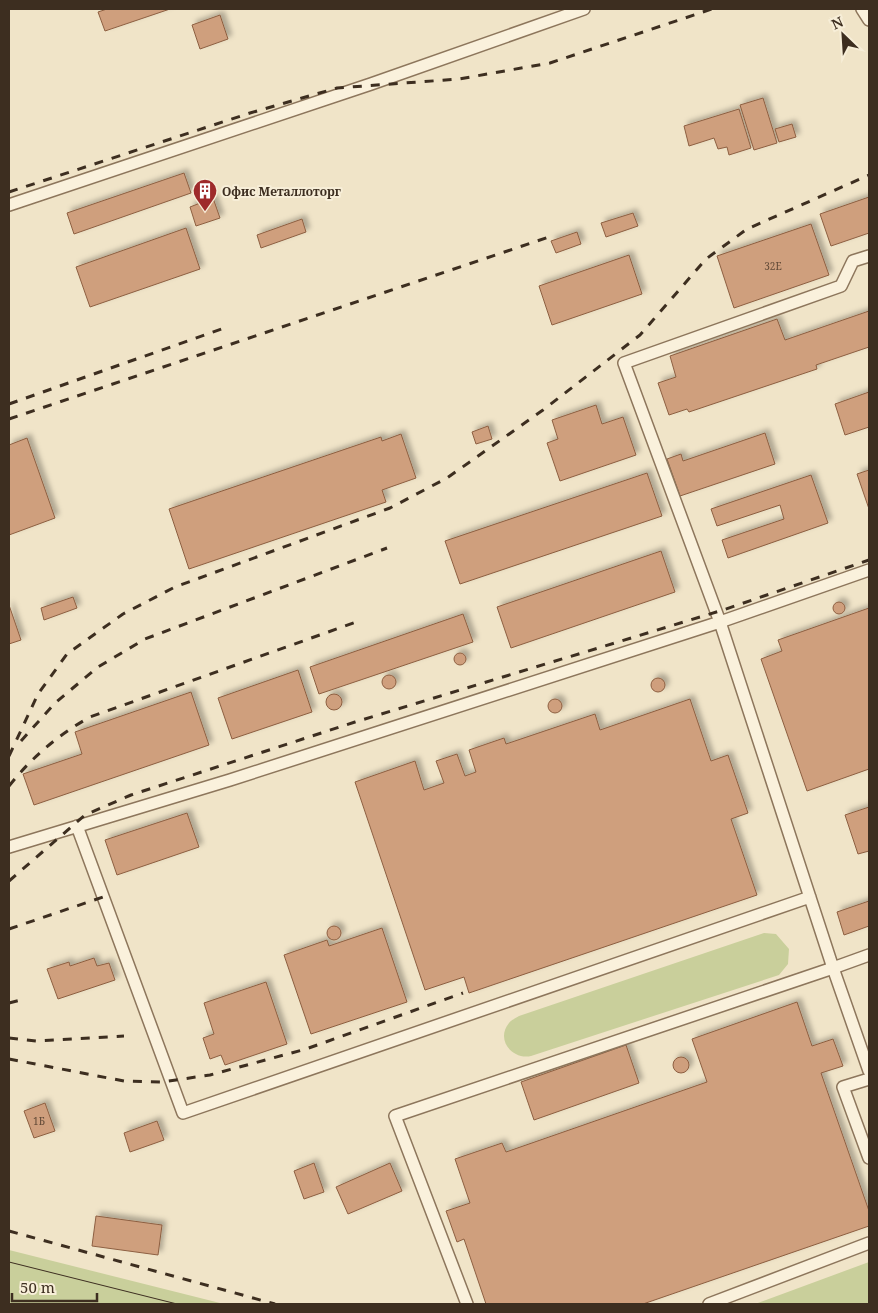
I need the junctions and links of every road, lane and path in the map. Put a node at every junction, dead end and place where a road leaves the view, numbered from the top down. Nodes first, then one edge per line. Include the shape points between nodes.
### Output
1 (584, 9) edge
2 (862, 9) edge
3 (869, 20) edge
4 (9, 205) edge
5 (869, 256) edge
6 (869, 570) edge
7 (720, 622) junction
8 (77, 826) junction
9 (9, 847) edge
10 (810, 897) junction
11 (869, 955) edge
12 (833, 968) junction
13 (869, 1070) edge
14 (869, 1079) edge
15 (869, 1158) edge
16 (869, 1242) edge
17 (467, 1304) edge
18 (709, 1304) edge

1 - 4 street
2 - 3 street
5 - 7 street via 853,261 841,286 624,363
6 - 7 street
7 - 8 street
7 - 10 street
8 - 9 street
8 - 10 street via 183,1113
10 - 12 street
11 - 12 street
12 - 13 street
12 - 17 street via 395,1116
14 - 15 street via 843,1087
16 - 18 street

